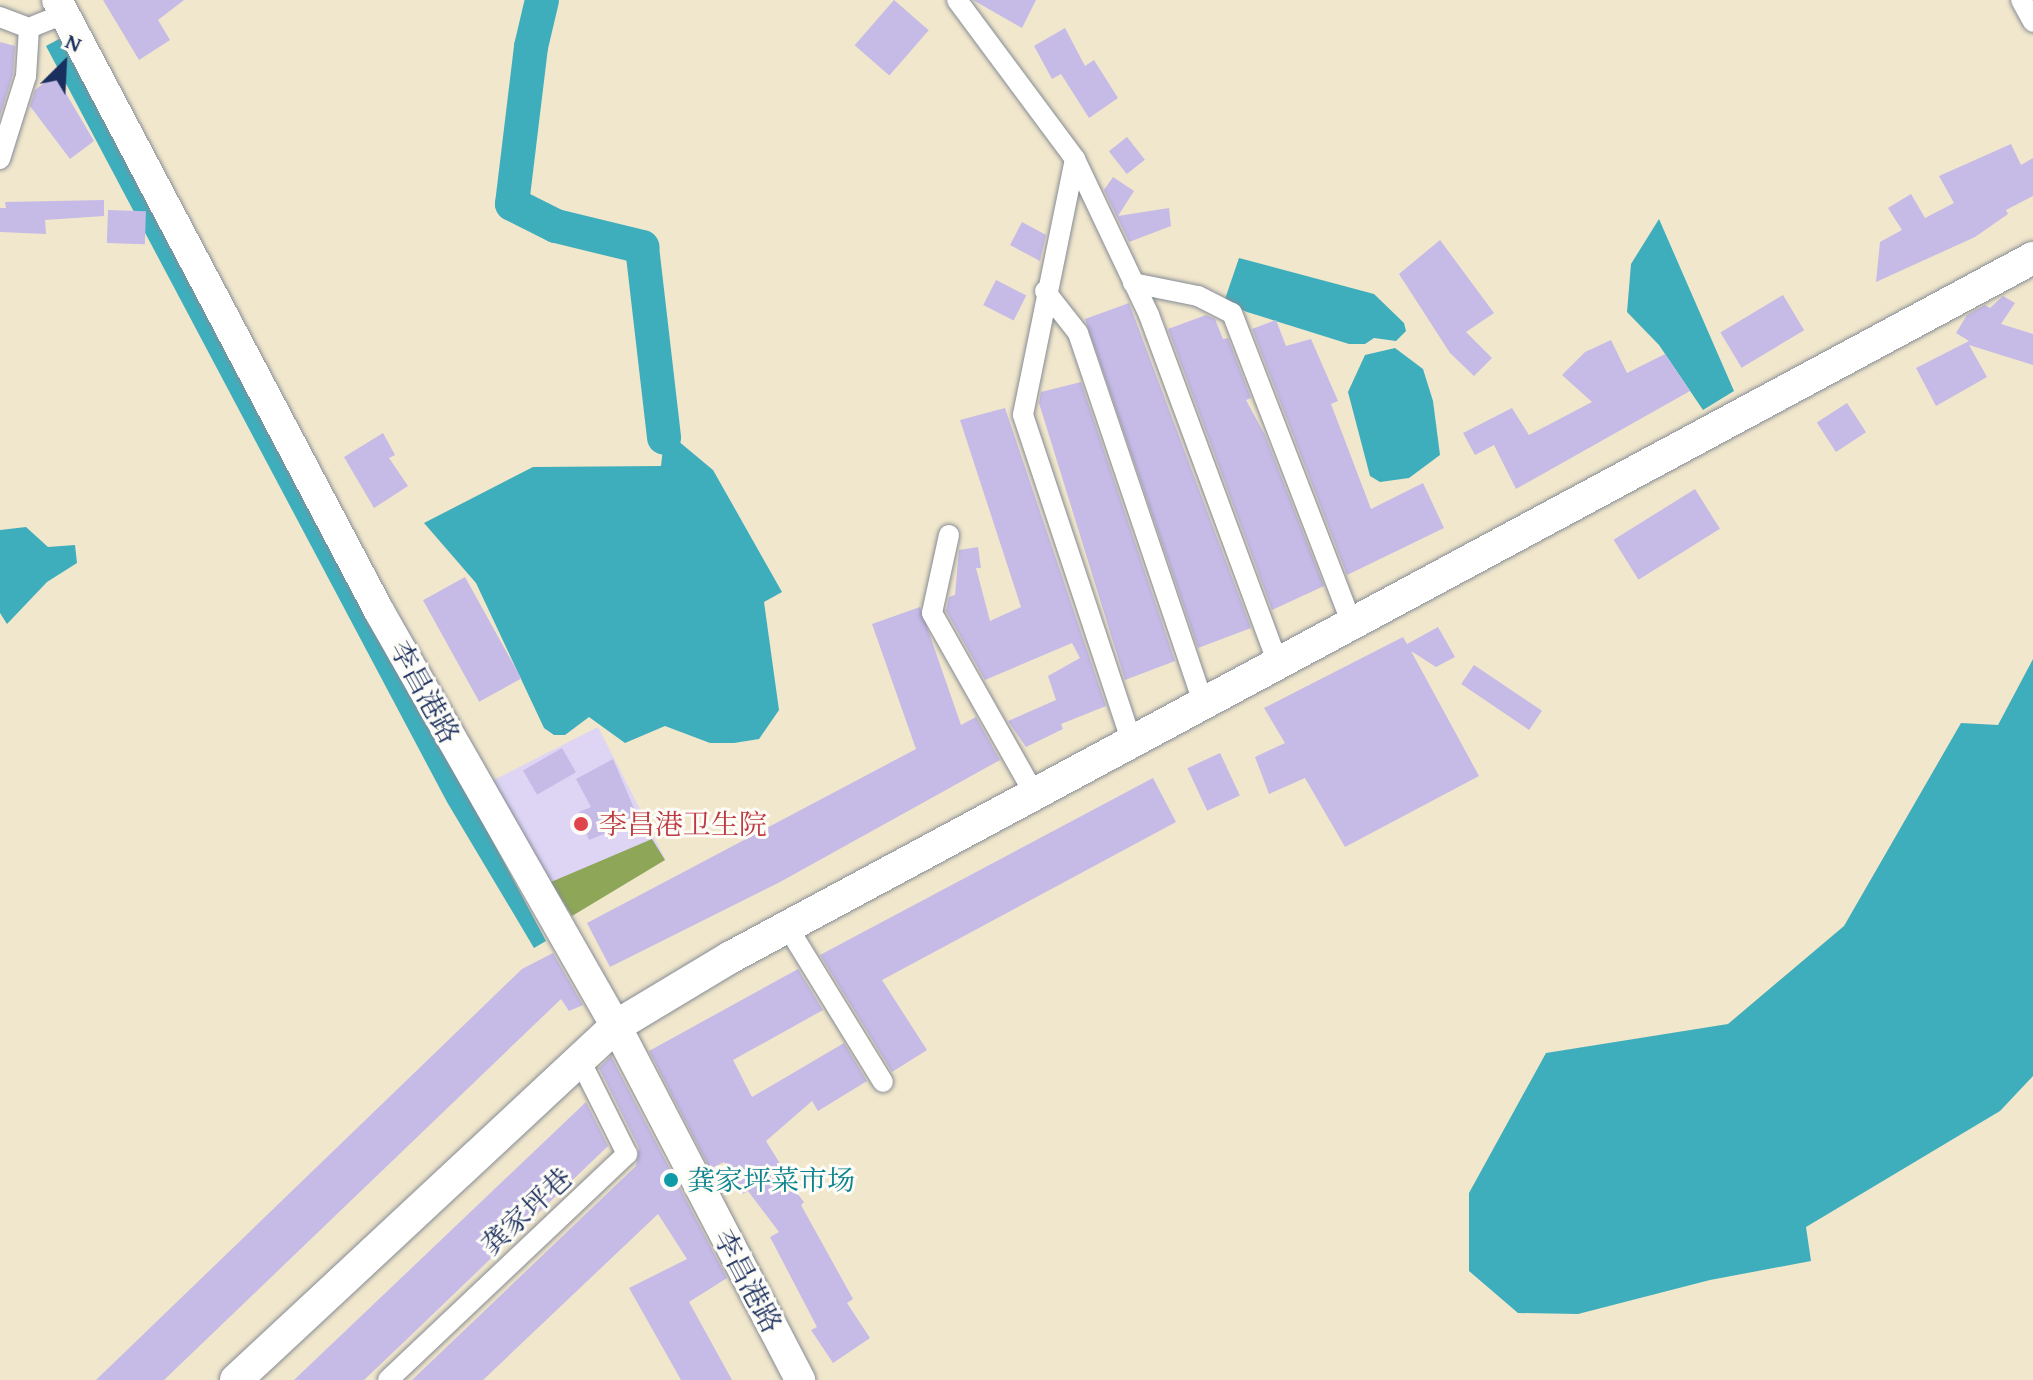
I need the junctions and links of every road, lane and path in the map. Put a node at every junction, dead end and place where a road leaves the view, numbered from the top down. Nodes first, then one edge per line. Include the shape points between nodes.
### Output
1 (957, 0) edge
2 (2021, 0) edge
3 (60, 7) edge
4 (0, 17) edge
5 (2033, 22) edge
6 (29, 28) junction
7 (0, 159) edge
8 (1075, 159) junction
9 (2033, 258) edge
10 (1133, 283) junction
11 (1045, 291) junction
12 (949, 535) dead end
13 (1351, 621) junction
14 (1277, 661) junction
15 (1203, 702) junction
16 (1131, 740) junction
17 (1034, 793) junction
18 (787, 926) junction
19 (616, 1026) junction
20 (580, 1060) junction
21 (883, 1082) dead end
22 (236, 1380) edge
23 (388, 1380) edge
24 (800, 1380) edge

1 - 8 street
2 - 5 street
3 - 6 street
3 - 19 street, 李昌港路 via 379,611
4 - 6 street
6 - 7 street via 26,76
8 - 10 street
8 - 11 street
9 - 13 main road
10 - 13 street via 1198,296 1232,313
10 - 14 street
11 - 15 street via 1078,333
11 - 16 street via 1023,415
12 - 17 street via 932,613
13 - 14 main road
14 - 15 main road
15 - 16 main road
16 - 17 main road
17 - 18 main road
18 - 19 main road
18 - 21 street
19 - 20 main road
19 - 24 street, 李昌港路
20 - 22 main road
20 - 23 street, 龚家坪巷 via 627,1154

